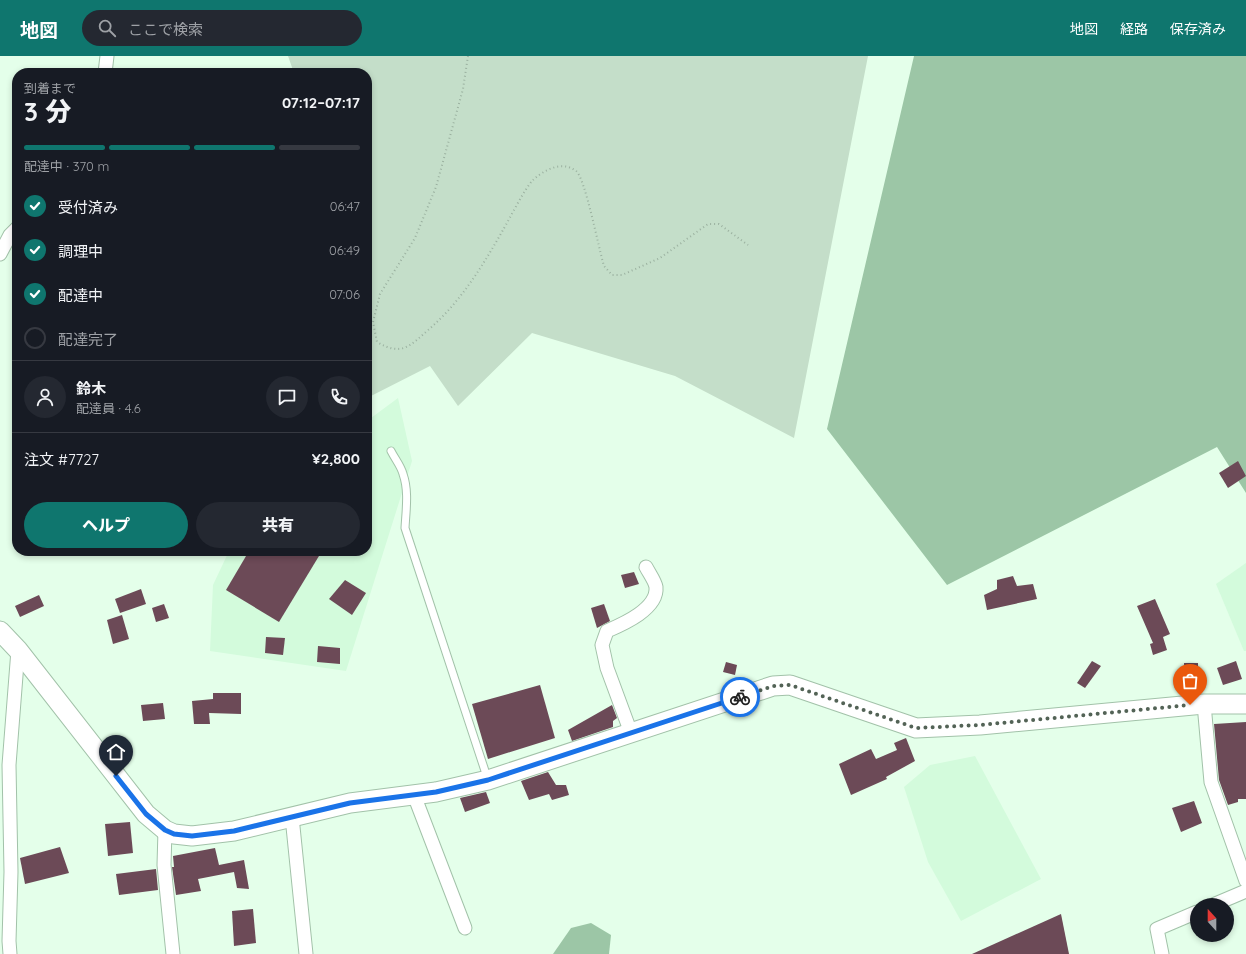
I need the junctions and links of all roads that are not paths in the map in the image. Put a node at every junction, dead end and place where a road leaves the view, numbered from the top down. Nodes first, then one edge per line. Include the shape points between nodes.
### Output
1 (107, 56) edge
2 (106, 68) edge
3 (12, 233) edge
4 (0, 254) edge
5 (391, 451) dead end
6 (646, 567) dead end
7 (0, 631) edge
8 (18, 650) junction
9 (1204, 704) junction
10 (1246, 704) edge
11 (631, 733) junction
12 (488, 780) junction
13 (414, 795) junction
14 (292, 817) junction
15 (165, 830) junction
16 (1246, 881) edge
17 (1246, 891) edge
18 (1230, 898) edge
19 (1190, 915) edge
20 (465, 928) dead end
21 (10, 954) edge
22 (173, 954) edge
23 (306, 954) edge
24 (1162, 954) edge

1 - 2 street
3 - 4 street
5 - 12 lane via 403,474 405,485 405,528
6 - 11 street via 656,587 654,600 634,618 607,631 602,645 607,668
7 - 8 street
8 - 15 street via 146,814
8 - 21 street via 9,765
9 - 10 street
9 - 11 street via 980,725 916,728 790,685 773,686
9 - 16 street via 1211,782
11 - 12 street
12 - 13 street
13 - 14 street via 350,803
13 - 20 street
14 - 15 street via 234,831 192,836
14 - 23 street
15 - 22 street via 164,865
17 - 18 street
19 - 24 street via 1157,929

